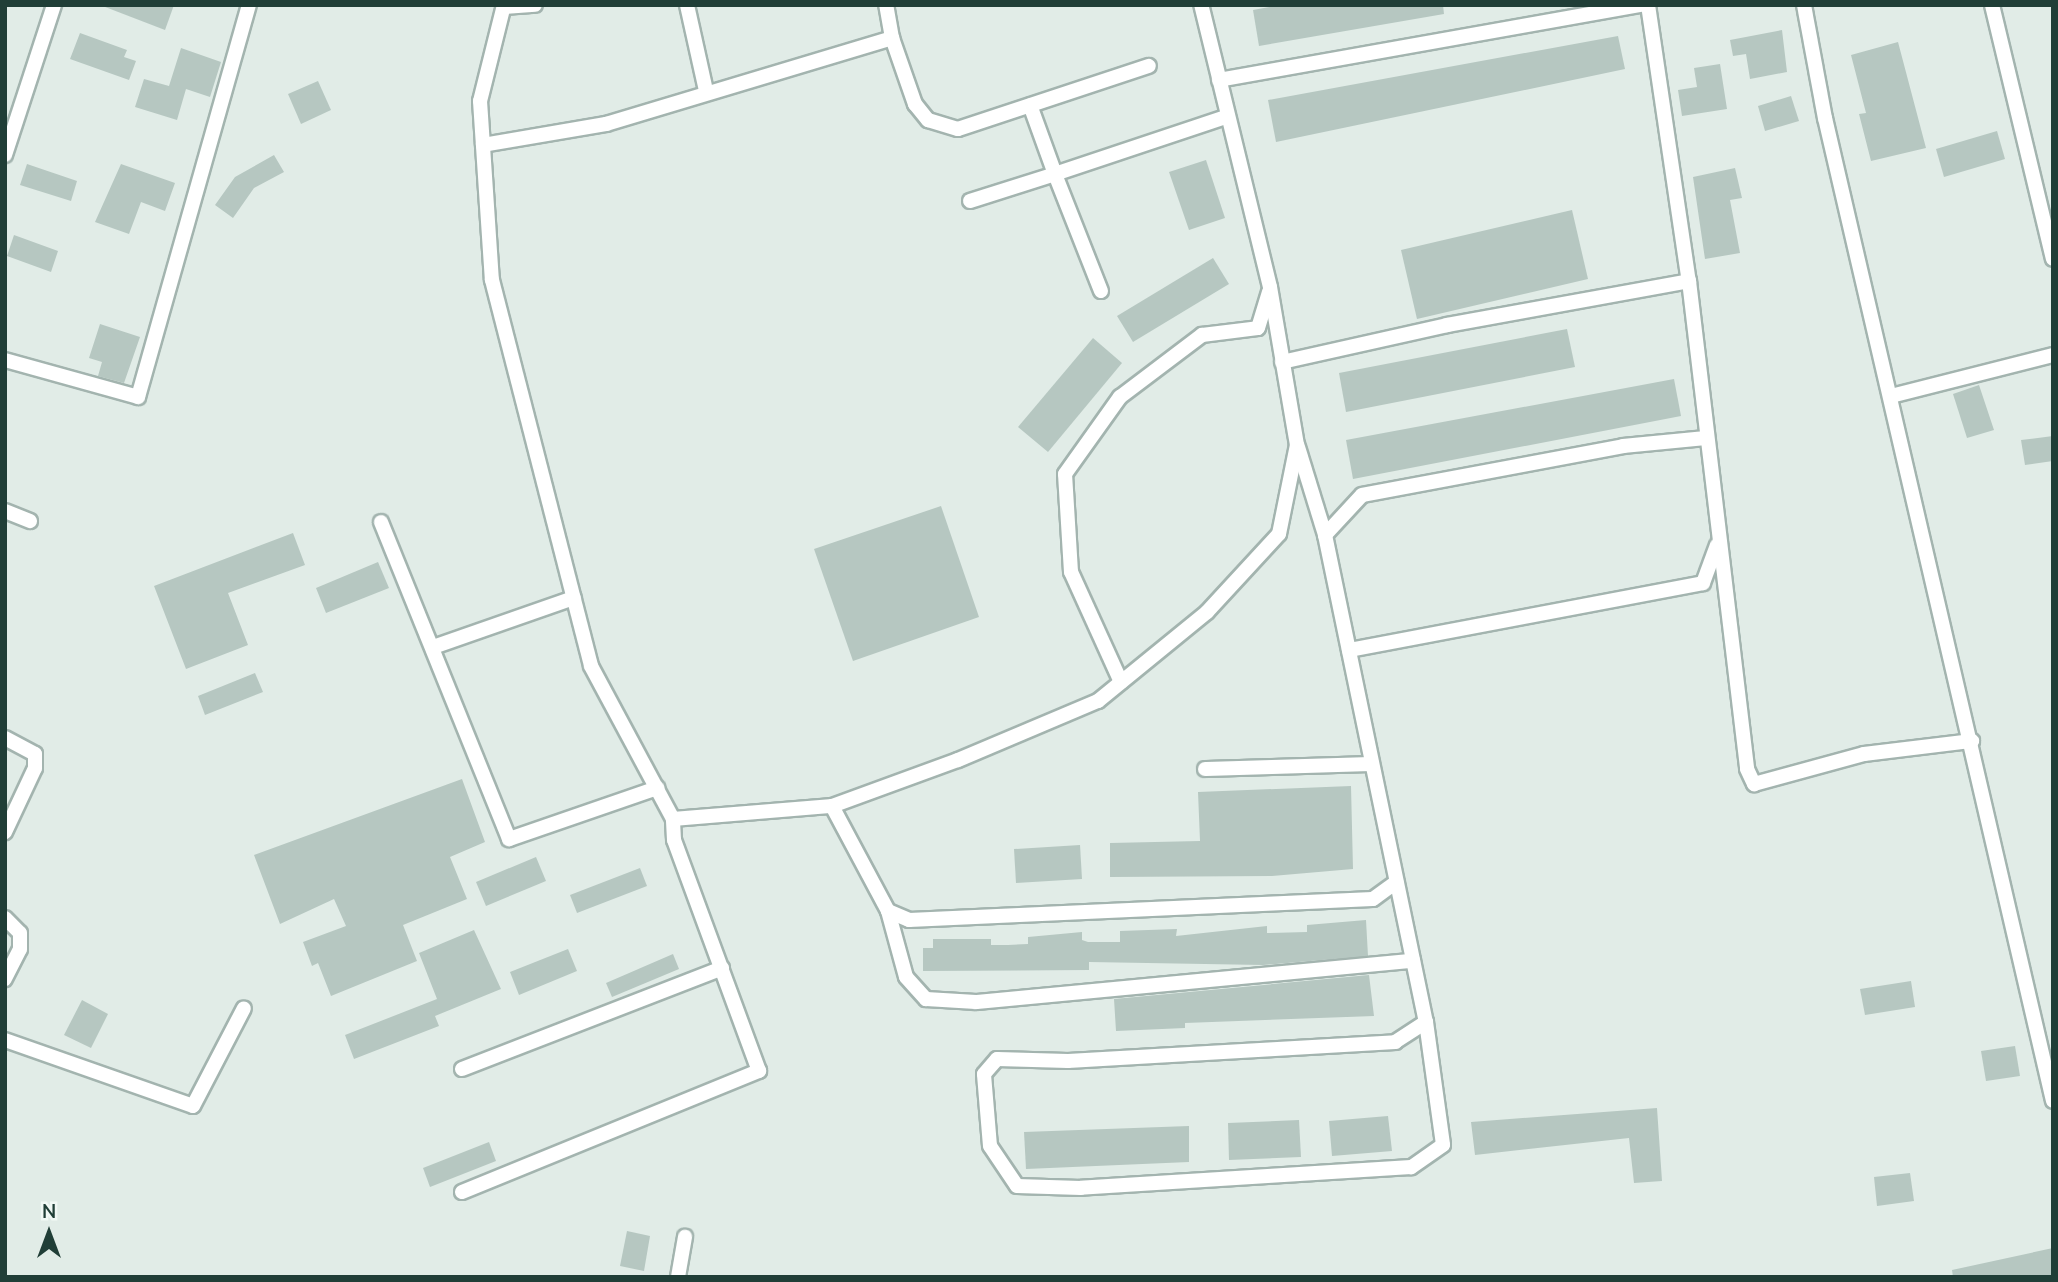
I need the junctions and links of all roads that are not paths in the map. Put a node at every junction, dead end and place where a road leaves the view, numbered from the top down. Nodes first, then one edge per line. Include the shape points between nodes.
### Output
1 (54, 5) edge
2 (250, 5) edge
3 (535, 5) edge
4 (687, 5) edge
5 (886, 5) edge
6 (1200, 5) edge
7 (1642, 5) edge
8 (1648, 5) edge
9 (1804, 5) edge
10 (1992, 5) edge
11 (504, 6) edge
12 (892, 38) junction
13 (1149, 65) dead end
14 (1219, 80) junction
15 (706, 91) junction
16 (1030, 105) junction
17 (1228, 116) junction
18 (483, 145) junction
19 (5, 155) edge
20 (1055, 174) junction
21 (970, 201) dead end
22 (2053, 259) edge
23 (1689, 281) junction
24 (1270, 287) junction
25 (1101, 291) dead end
26 (2053, 355) edge
27 (5, 360) edge
28 (1282, 362) junction
29 (1891, 396) junction
30 (1706, 438) junction
31 (1297, 445) junction
32 (5, 511) edge
33 (30, 521) dead end
34 (381, 522) dead end
35 (1325, 535) junction
36 (1718, 544) junction
37 (573, 598) junction
38 (433, 647) junction
39 (1349, 650) junction
40 (1121, 682) junction
41 (5, 738) edge
42 (1972, 741) junction
43 (1372, 764) junction
44 (1205, 769) dead end
45 (657, 788) junction
46 (832, 806) junction
47 (673, 819) junction
48 (5, 832) edge
49 (1396, 882) junction
50 (888, 911) junction
51 (5, 918) edge
52 (1413, 961) junction
53 (722, 968) junction
54 (5, 979) edge
55 (244, 1007) dead end
56 (1426, 1022) junction
57 (5, 1040) edge
58 (462, 1069) dead end
59 (2053, 1101) edge
60 (462, 1192) dead end
61 (685, 1237) dead end
62 (678, 1277) edge

1 - 19 street
2 - 27 street via 138,397
3 - 11 street
4 - 15 street
5 - 12 street
6 - 14 street
7 - 14 street
8 - 23 street
9 - 29 street via 1825,118
10 - 22 street
11 - 18 street via 480,101
12 - 15 street via 727,90
12 - 16 street via 915,104 928,120 958,129
13 - 16 street
14 - 17 street
15 - 18 street via 606,124
16 - 20 street
17 - 20 street
17 - 24 street
18 - 37 street via 492,280
20 - 21 street
20 - 25 street
23 - 28 street via 1447,325
23 - 30 street
24 - 28 street
24 - 40 street via 1258,328 1202,335 1120,397 1065,474 1071,572
26 - 29 street
28 - 31 street
29 - 42 street
30 - 35 street via 1623,446 1362,495
30 - 36 street
31 - 35 street
31 - 40 street via 1279,534 1207,612
32 - 33 street
34 - 38 street
35 - 39 street
36 - 39 street via 1703,583
36 - 42 street via 1747,769 1754,784 1864,754
37 - 38 street
37 - 45 street via 591,666
38 - 45 street via 509,839
39 - 43 street
40 - 46 street via 1085,706 958,761
41 - 48 street via 35,754 35,768
42 - 59 street
43 - 44 street
43 - 49 street
45 - 47 street
46 - 47 street
46 - 50 street
47 - 53 street via 674,840
49 - 50 street via 1373,899 909,920
49 - 52 street
50 - 52 street via 906,977 926,999 976,1002
51 - 54 street via 20,933 20,949
52 - 56 street
53 - 58 street
53 - 60 street via 759,1071
55 - 57 street via 193,1106
56 - 56 street via 1443,1145 1411,1167 1081,1188 1017,1186 990,1146 984,1074 997,1059 1068,1061 1395,1042
61 - 62 street

